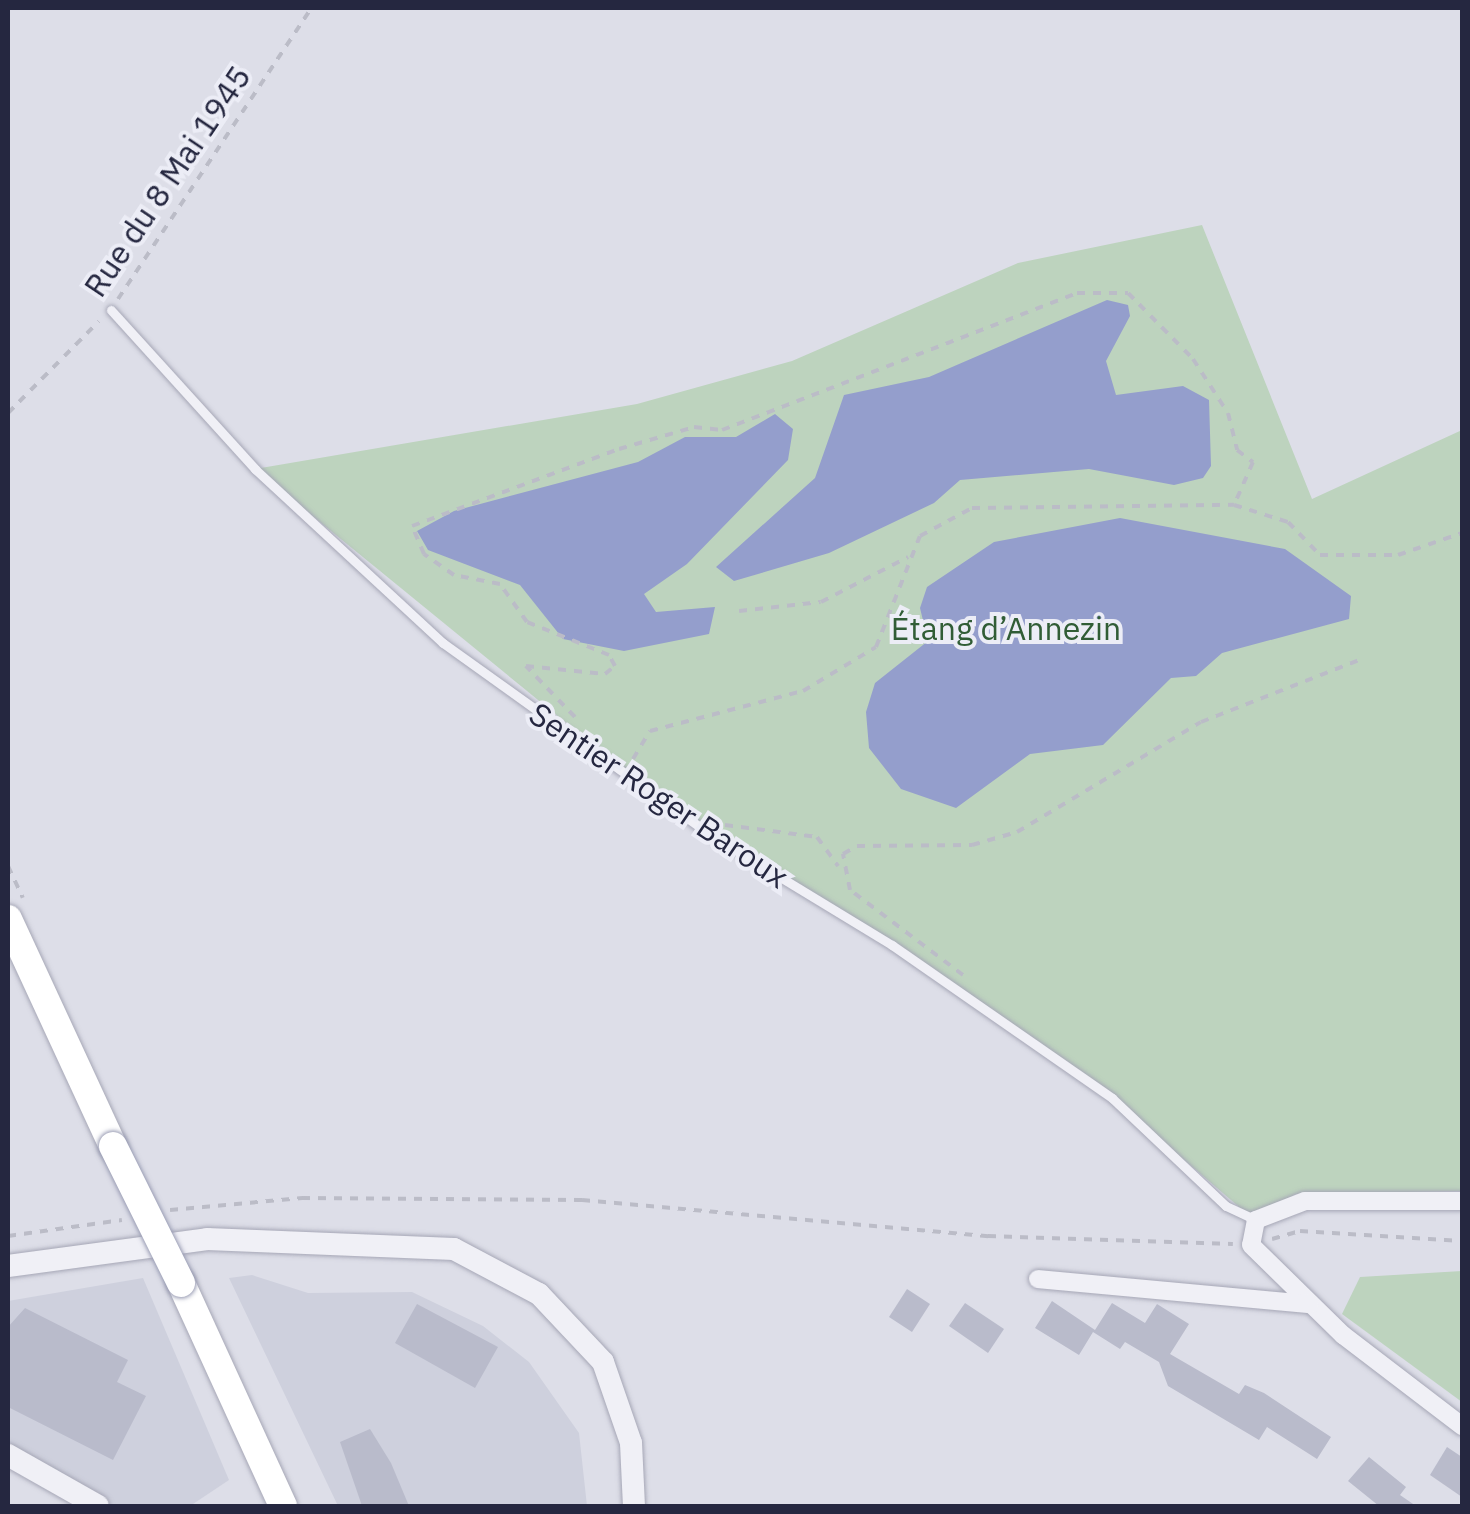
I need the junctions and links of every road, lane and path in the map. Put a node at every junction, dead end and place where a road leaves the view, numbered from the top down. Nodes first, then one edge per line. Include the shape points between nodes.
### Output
1 (311, 8) edge
2 (111, 310) junction
3 (8, 414) edge
4 (1234, 505) junction
5 (1462, 532) edge
6 (908, 557) junction
7 (739, 611) dead end
8 (1362, 658) dead end
9 (554, 726) junction
10 (635, 779) junction
11 (712, 835) junction
12 (838, 866) junction
13 (8, 919) edge
14 (967, 980) dead end
15 (1462, 1201) edge
16 (192, 1206) dead end
17 (1256, 1220) junction
18 (116, 1222) dead end
19 (8, 1236) edge
20 (1462, 1241) edge
21 (1252, 1245) junction
22 (8, 1266) edge
23 (1038, 1279) dead end
24 (1310, 1304) junction
25 (1462, 1426) edge
26 (258, 1445) junction
27 (8, 1454) edge
28 (98, 1506) edge
29 (283, 1506) edge
30 (292, 1506) edge
31 (634, 1506) edge

1 - 2 path, Rue du 8 Mai 1945
2 - 3 path, Rue du 8 Mai 1945
2 - 9 lane, Sentier Roger Baroux via 359,569
4 - 5 path via 1288,522 1320,555 1398,555
4 - 6 path via 972,508 941,519
4 - 9 path via 1253,462 1237,450 1228,414 1193,358 1128,293 1077,292 722,430 694,427 620,449 412,526 424,554 454,575 500,584 527,622 608,655 615,666 605,674 526,666 576,717
6 - 7 path via 821,602
6 - 10 path via 876,646 802,691 650,731 633,748
8 - 12 path via 1201,722 1017,832 972,846 856,846
9 - 10 lane, Sentier Roger Baroux
10 - 11 lane, Sentier Roger Baroux
11 - 12 path via 770,824 817,837
11 - 17 lane, Sentier Roger Baroux via 892,945 1112,1098 1226,1206
12 - 14 path via 873,913 930,945
13 - 26 main road, bridge
15 - 17 street via 1306,1201
16 - 21 path via 582,1200 988,1236
17 - 21 street
18 - 19 path
20 - 21 path via 1300,1231
21 - 24 street
22 - 31 street via 207,1240 454,1249 540,1294 602,1362 631,1443
23 - 24 street
24 - 25 street
26 - 29 main road
26 - 30 main road
27 - 28 street

